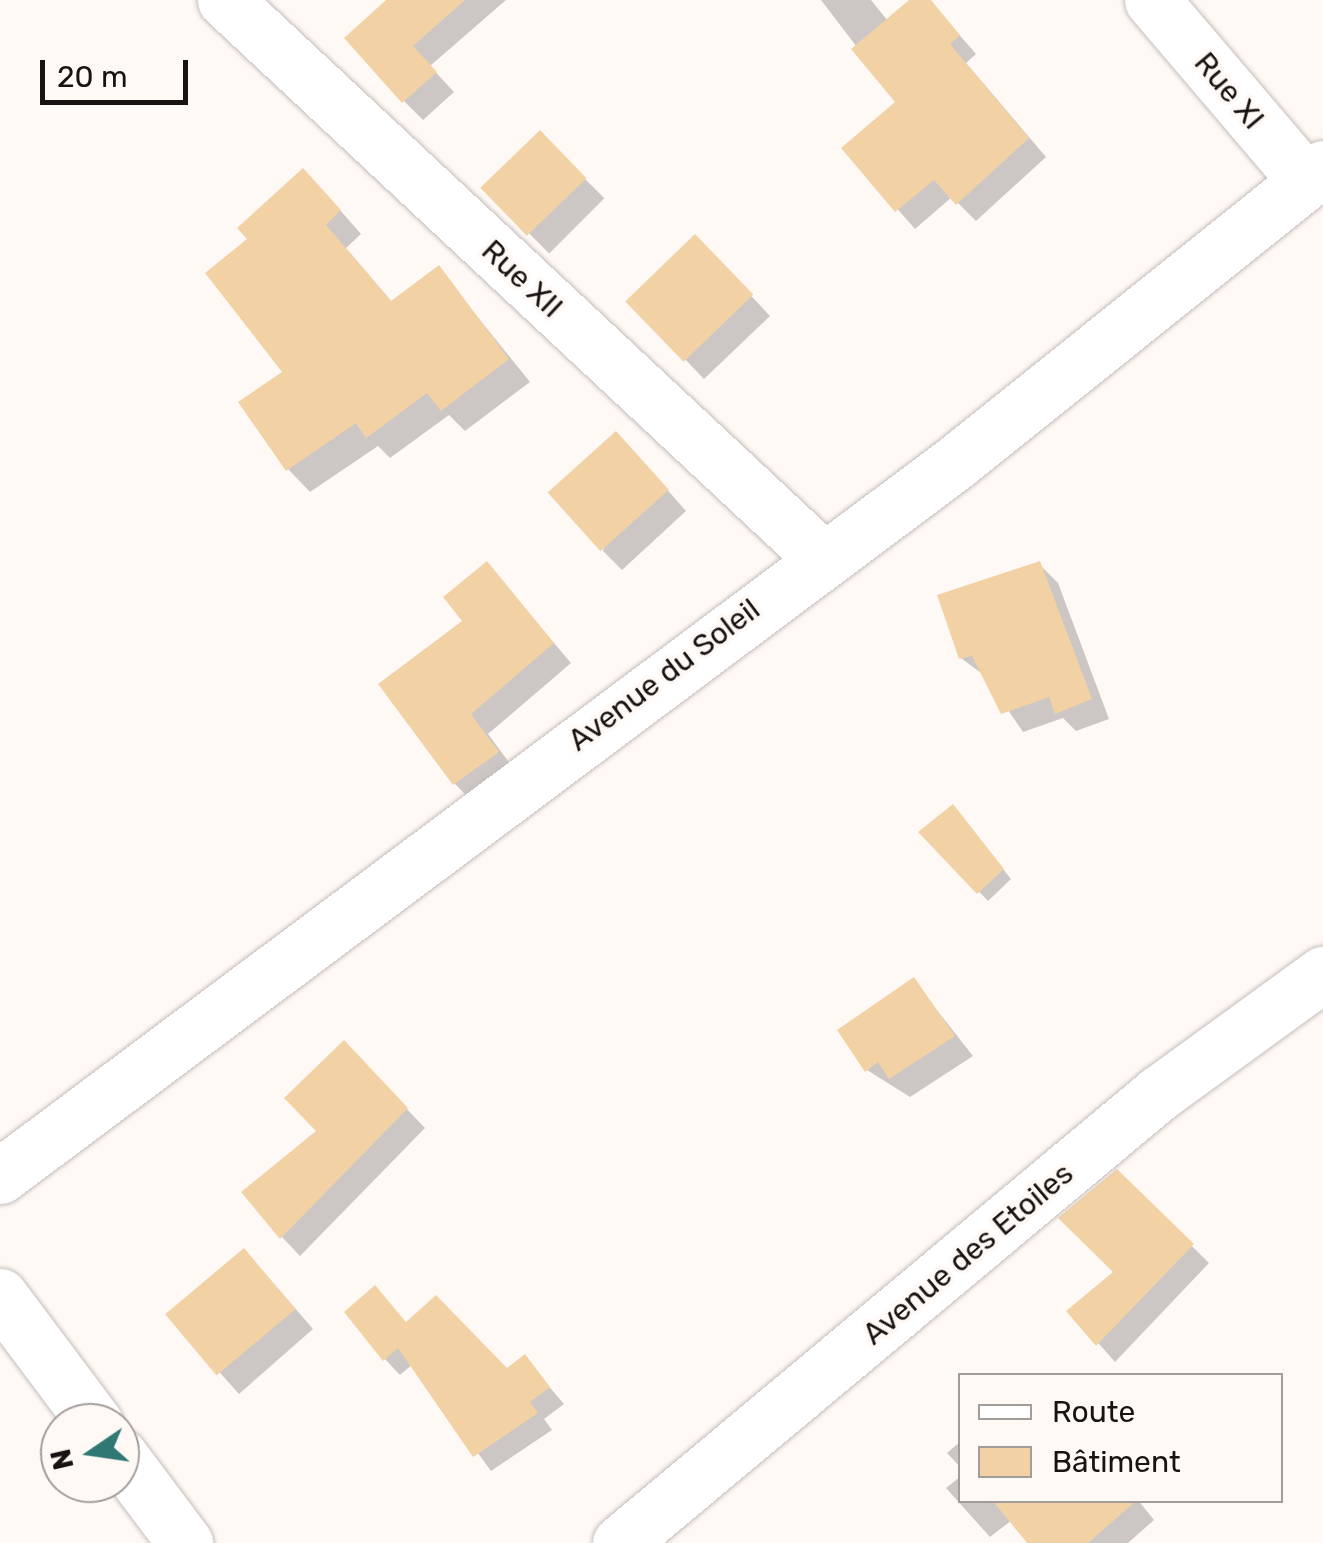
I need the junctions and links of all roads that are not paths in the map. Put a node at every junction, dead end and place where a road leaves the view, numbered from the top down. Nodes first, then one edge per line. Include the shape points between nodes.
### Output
1 (225, 0) edge
2 (1152, 0) edge
3 (1314, 175) edge
4 (821, 558) junction
5 (1323, 974) edge
6 (0, 1176) edge
7 (0, 1296) edge
8 (80, 1403) edge
9 (140, 1482) edge
10 (186, 1543) edge
11 (620, 1543) edge

1 - 4 street, Rue XII
2 - 3 street, Rue XI
3 - 4 street, Avenue du Soleil via 956,462
4 - 6 street, Avenue du Soleil
5 - 11 street, Avenue des Etoiles via 1160,1093
7 - 8 street
9 - 10 street

